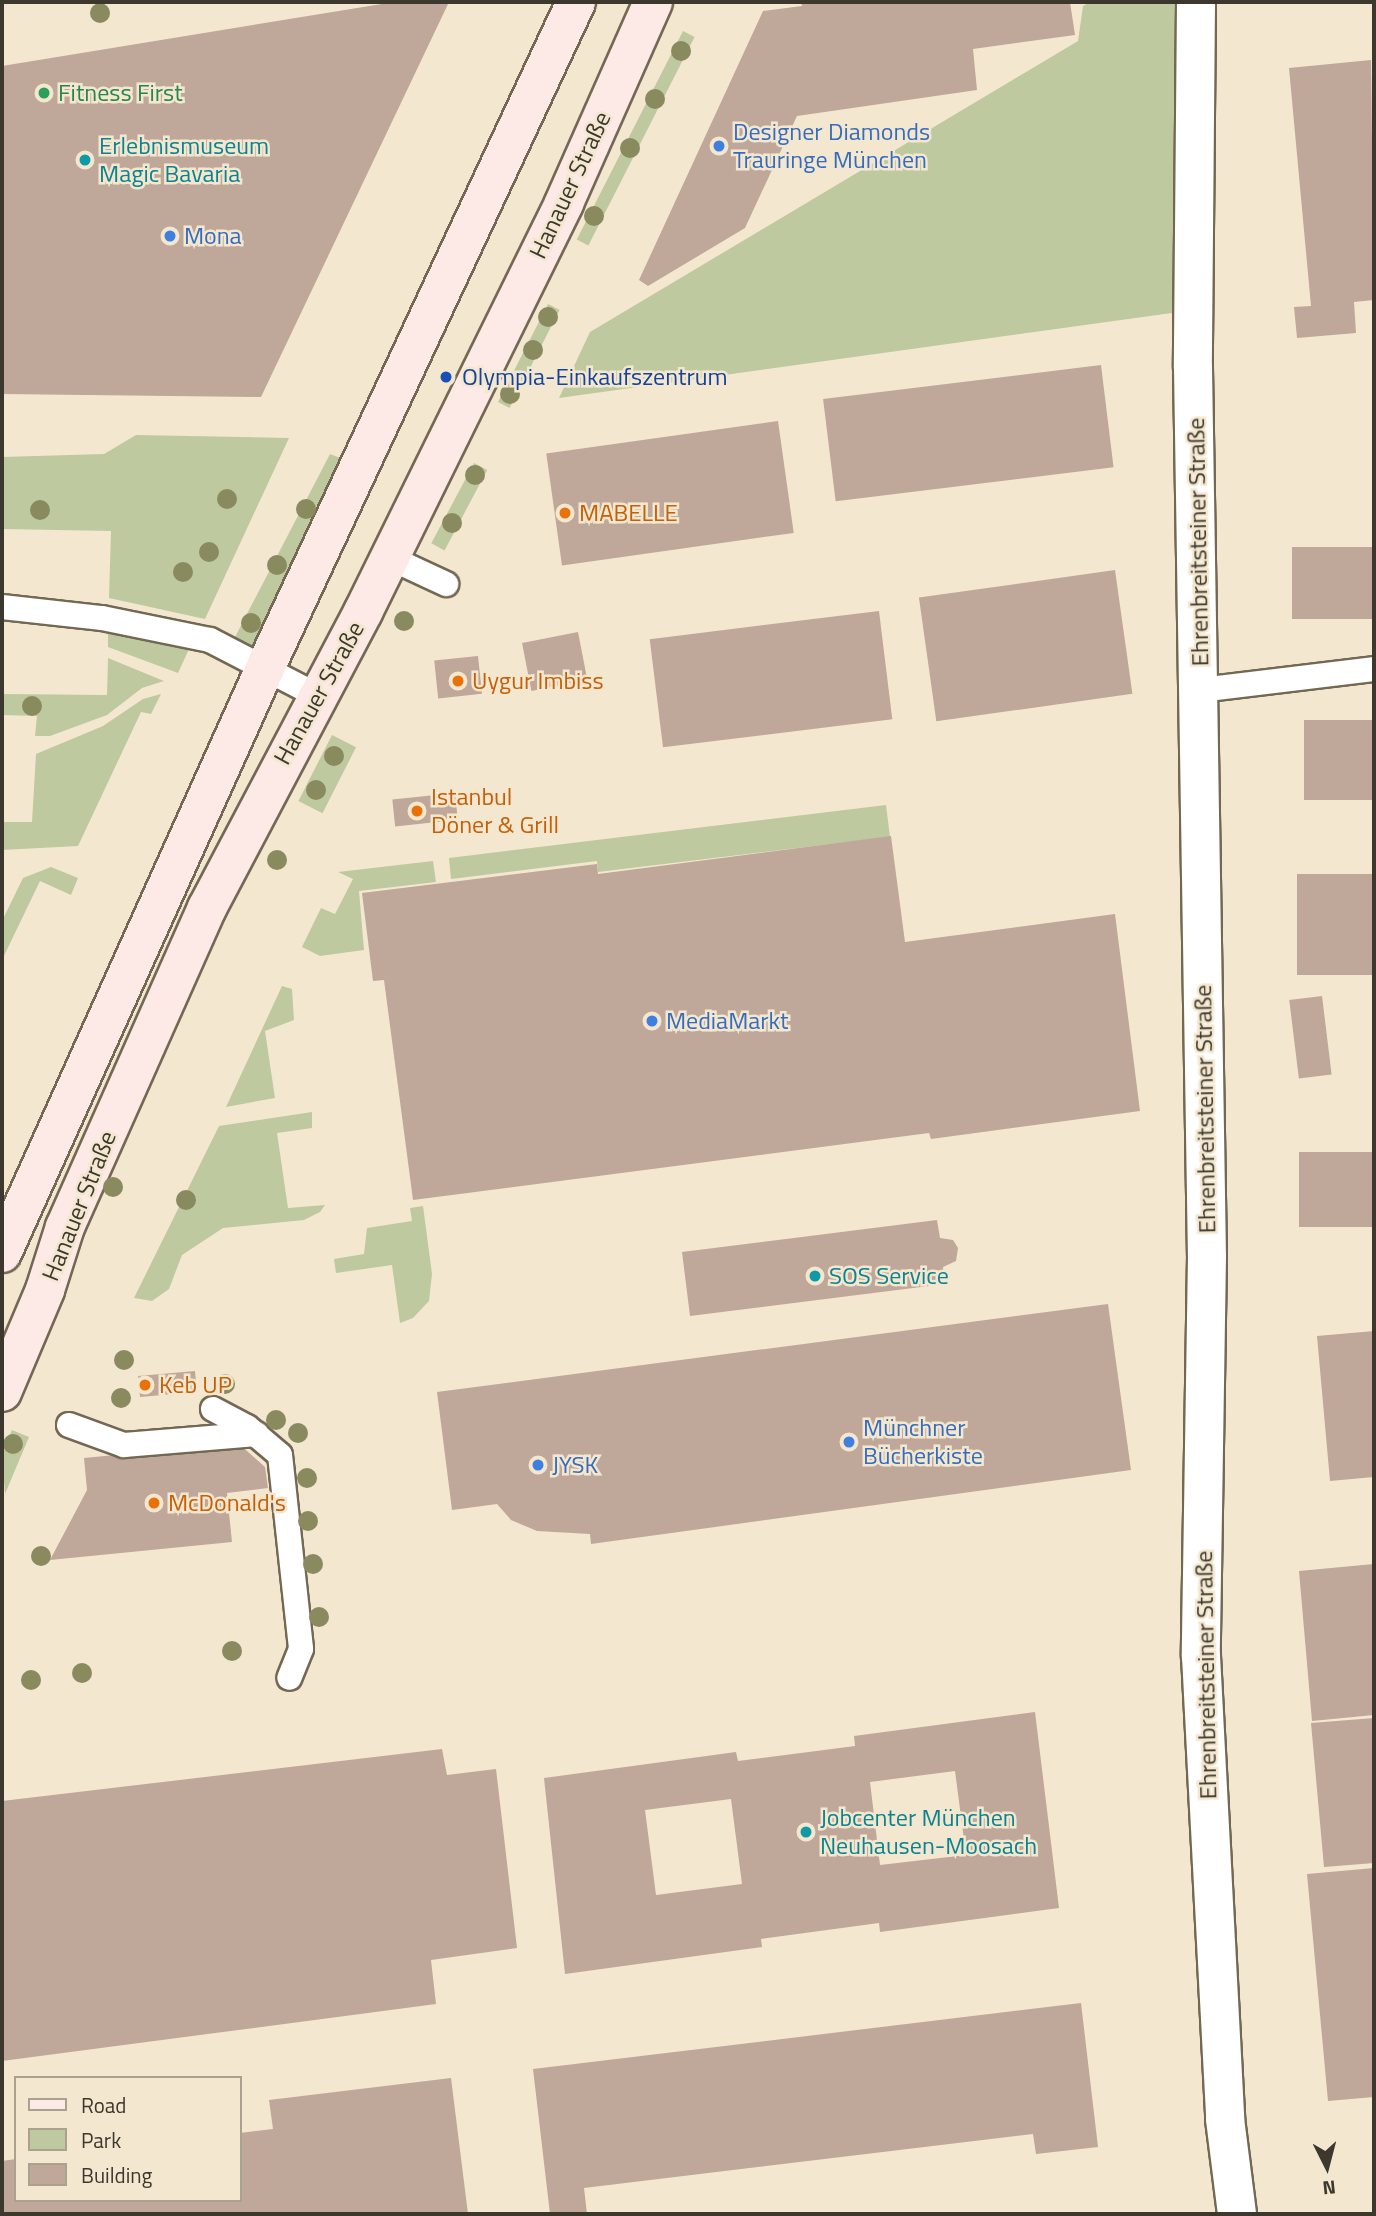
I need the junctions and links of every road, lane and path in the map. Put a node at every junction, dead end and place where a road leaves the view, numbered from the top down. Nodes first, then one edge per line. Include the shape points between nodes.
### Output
1 (576, 2) edge
2 (653, 2) edge
3 (1196, 2) edge
4 (390, 558) junction
5 (446, 584) dead end
6 (2, 607) edge
7 (266, 666) junction
8 (1374, 669) edge
9 (1201, 690) junction
10 (318, 696) junction
11 (2, 1253) edge
12 (2, 1392) edge
13 (213, 1409) dead end
14 (69, 1425) dead end
15 (257, 1434) junction
16 (289, 1678) dead end
17 (1237, 2214) edge

1 - 7 main road, Hanauer Straße
2 - 4 main road, Hanauer Straße via 564,203
3 - 9 street, Ehrenbreitsteiner Straße via 1193,368
4 - 5 lane
4 - 10 main road, Hanauer Straße
6 - 7 lane via 102,618 210,640
7 - 10 lane
7 - 11 main road, Hanauer Straße
8 - 9 lane
9 - 17 street, Ehrenbreitsteiner Straße via 1207,1256 1201,1657 1226,2119
10 - 12 main road, Hanauer Straße via 207,908 65,1227 45,1290
13 - 15 lane
14 - 15 lane via 124,1445
15 - 16 lane via 280,1455 301,1649

